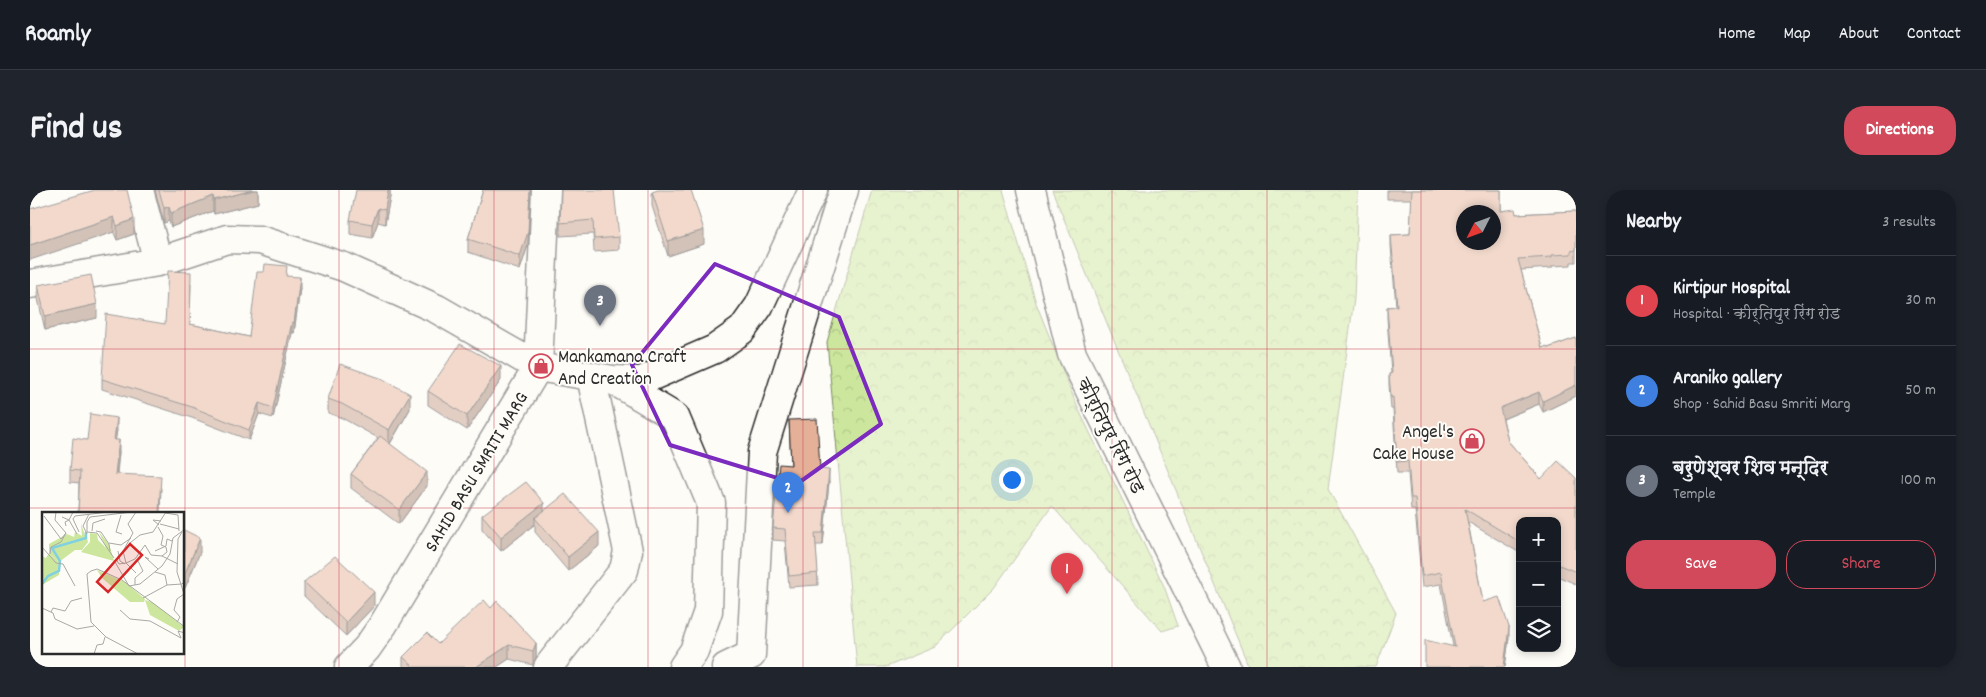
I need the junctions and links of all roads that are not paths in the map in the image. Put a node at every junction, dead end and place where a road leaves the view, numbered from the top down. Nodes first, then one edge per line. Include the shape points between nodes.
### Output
1 (138, 190) edge
2 (546, 190) edge
3 (813, 190) edge
4 (844, 190) edge
5 (1031, 190) edge
6 (158, 262) junction
7 (30, 284) edge
8 (538, 367) junction
9 (602, 378) junction
10 (349, 667) edge
11 (548, 667) edge
12 (683, 667) edge
13 (726, 667) edge
14 (1226, 667) edge

1 - 6 street
2 - 8 street
3 - 9 street via 759,306 742,330 715,349 641,381
4 - 13 street via 762,452 751,655
5 - 14 street, कीर्तिपुर रिंग रोड via 1072,354
6 - 7 street
6 - 8 street via 228,239 260,240 344,267 437,309
8 - 9 street
8 - 10 street, SAHID BASU SMRITI MARG via 383,625 368,648
9 - 11 street via 628,551 624,570
9 - 12 street via 675,417 711,503 708,611 694,651

